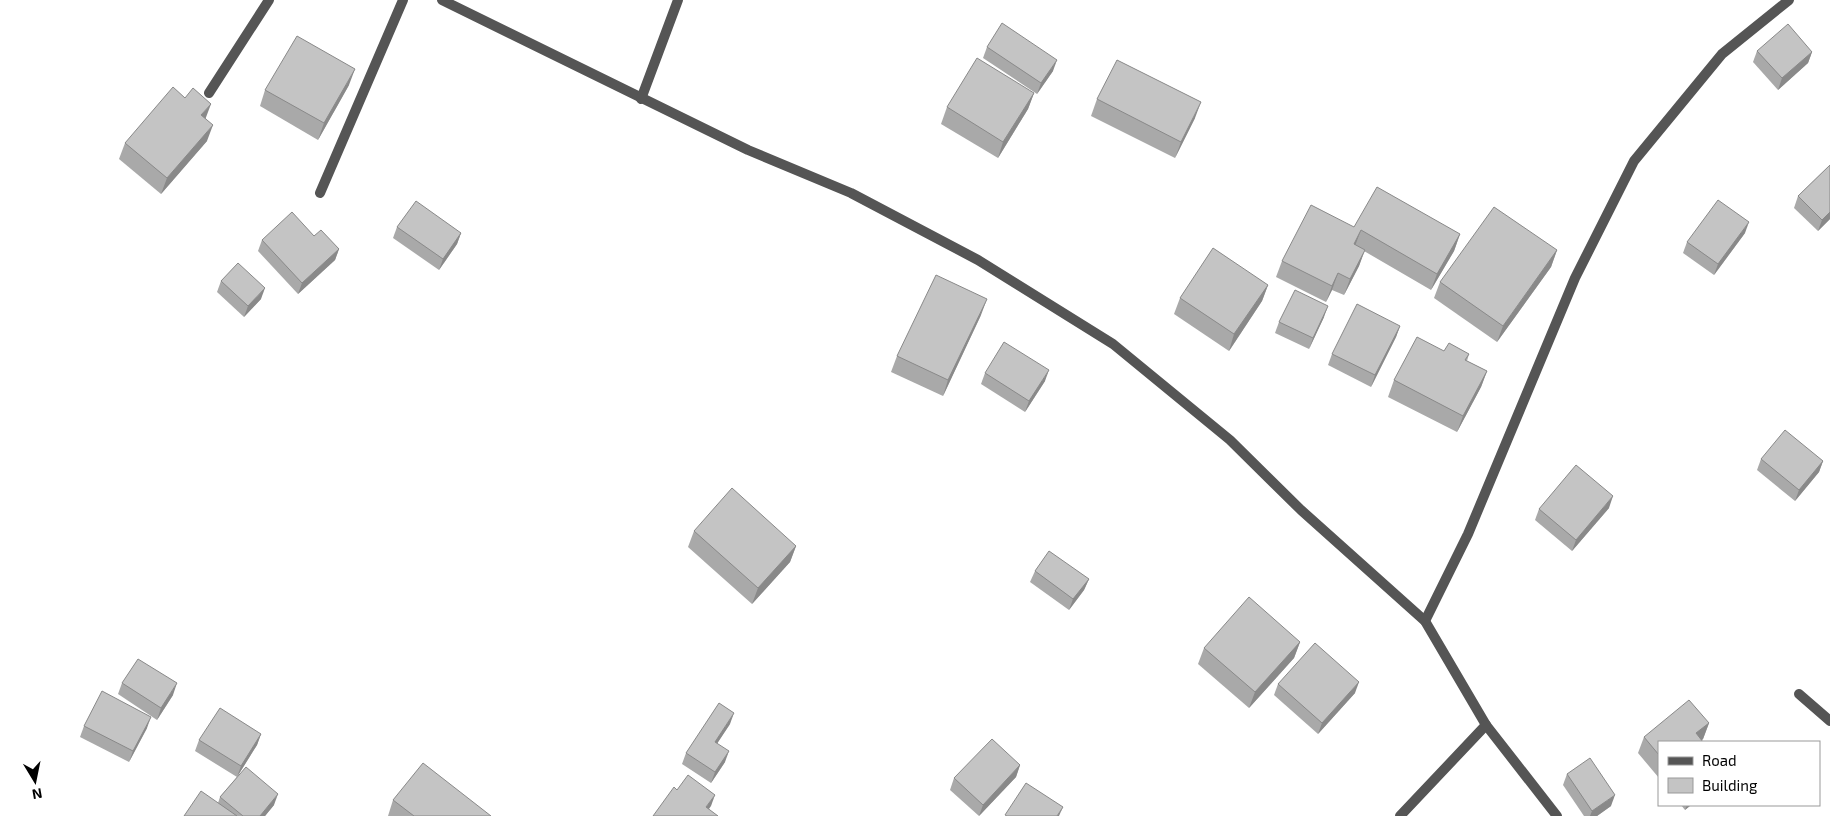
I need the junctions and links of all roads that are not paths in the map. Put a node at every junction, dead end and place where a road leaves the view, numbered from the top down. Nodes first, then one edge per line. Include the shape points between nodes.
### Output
1 (269, 0) edge
2 (403, 0) edge
3 (442, 0) edge
4 (678, 0) edge
5 (1790, 0) edge
6 (209, 93) dead end
7 (641, 99) junction
8 (320, 193) dead end
9 (1425, 621) junction
10 (1799, 694) dead end
11 (1830, 721) edge
12 (1486, 725) junction
13 (1400, 816) edge
14 (1556, 816) edge

1 - 6 street
2 - 8 street
3 - 7 street
4 - 7 street
5 - 9 street via 1722,54 1634,161 1575,278 1468,534
7 - 9 street via 748,150 851,192 978,260 1113,344 1230,440 1301,510
9 - 12 street
10 - 11 street
12 - 13 street
12 - 14 street

